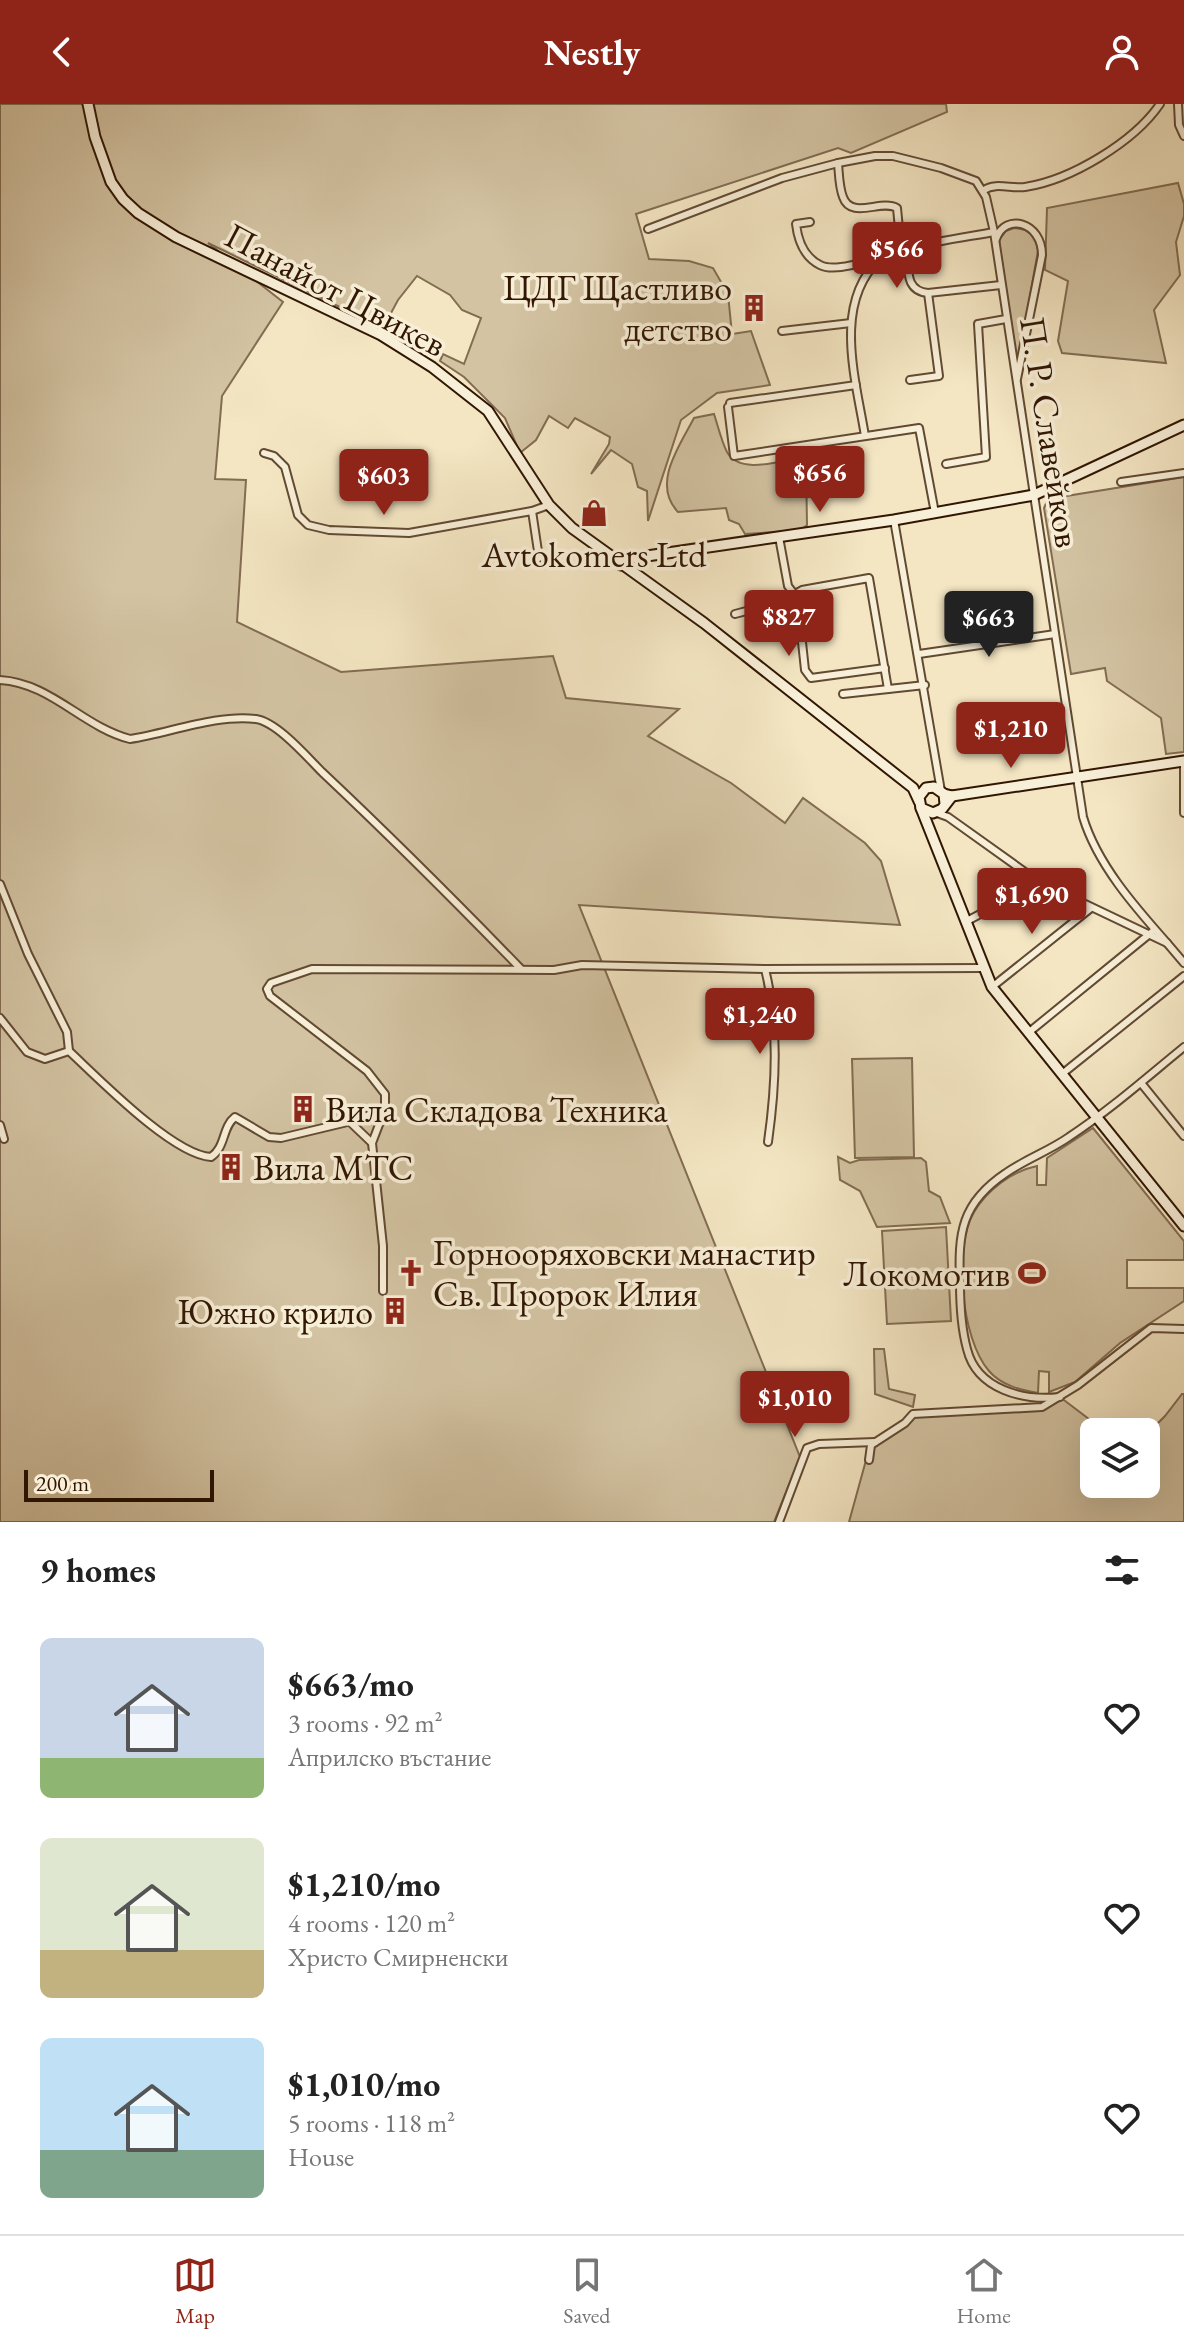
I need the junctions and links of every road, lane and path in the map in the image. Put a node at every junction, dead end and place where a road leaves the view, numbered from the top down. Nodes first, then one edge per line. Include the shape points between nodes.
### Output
1 (88, 104) edge
2 (1160, 104) edge
3 (1178, 104) edge
4 (1184, 136) edge
5 (838, 163) junction
6 (984, 190) junction
7 (810, 222) dead end
8 (648, 229) dead end
9 (994, 232) junction
10 (995, 243) junction
11 (904, 249) junction
12 (883, 257) junction
13 (1001, 285) junction
14 (928, 293) junction
15 (1006, 319) junction
16 (851, 323) junction
17 (782, 331) dead end
18 (910, 380) dead end
19 (856, 385) junction
20 (1015, 387) junction
21 (1184, 425) edge
22 (865, 436) junction
23 (264, 453) dead end
24 (946, 464) dead end
25 (1184, 473) edge
26 (1121, 482) dead end
27 (1034, 495) junction
28 (549, 505) junction
29 (532, 511) junction
30 (935, 513) junction
31 (894, 520) junction
32 (779, 537) junction
33 (539, 558) dead end
34 (621, 565) junction
35 (795, 595) junction
36 (735, 614) dead end
37 (1055, 634) junction
38 (919, 654) junction
39 (885, 668) junction
40 (0, 680) edge
41 (925, 685) junction
42 (888, 689) junction
43 (843, 694) dead end
44 (1184, 761) edge
45 (1075, 777) junction
46 (936, 798) junction
47 (1184, 813) edge
48 (1039, 882) junction
49 (0, 884) edge
50 (1091, 908) junction
51 (965, 922) junction
52 (1152, 932) junction
53 (1184, 963) edge
54 (983, 968) junction
55 (521, 969) junction
56 (765, 969) junction
57 (1184, 976) edge
58 (992, 987) junction
59 (0, 1018) edge
60 (1028, 1033) junction
61 (1183, 1049) edge
62 (69, 1051) junction
63 (1062, 1074) junction
64 (1141, 1083) junction
65 (385, 1109) junction
66 (1097, 1118) junction
67 (350, 1122) junction
68 (0, 1125) edge
69 (1184, 1136) edge
70 (4, 1139) dead end
71 (768, 1142) dead end
72 (372, 1143) junction
73 (1184, 1226) edge
74 (383, 1291) dead end
75 (1184, 1329) edge
76 (1060, 1397) junction
77 (875, 1442) junction
78 (869, 1460) dead end
79 (779, 1522) edge

1 - 28 street, Панайот Цвикев via 111,182 138,213 176,237 381,335 432,367 488,411
2 - 6 street via 1111,150 1075,171 1028,186
3 - 4 street
5 - 6 street via 875,156 907,158 964,175
5 - 8 street via 782,178
5 - 11 street via 843,199 849,206 897,208
6 - 9 street, П. Р. Славейков
7 - 12 street via 796,224 798,236 820,265 830,268
9 - 10 street, П. Р. Славейков
9 - 11 street
10 - 13 street, П. Р. Славейков
10 - 20 street via 997,234 1015,225 1026,225 1041,239
11 - 12 street
11 - 14 street via 911,286
12 - 16 street via 863,279
13 - 14 street
13 - 15 street, П. Р. Славейков
14 - 18 street via 939,376
15 - 20 street, П. Р. Славейков
15 - 24 street via 978,324 986,457
16 - 17 street
16 - 19 street
19 - 22 street
19 - 22 street via 729,405 734,456
20 - 27 street, П. Р. Славейков
21 - 27 street
22 - 30 street via 919,428
23 - 29 street via 285,467 298,515 308,525 329,530 409,533
25 - 26 street
27 - 30 street
27 - 37 street, П. Р. Славейков
28 - 29 street
28 - 34 street, Панайот Цвикев
29 - 33 street
30 - 31 street
31 - 32 street
31 - 38 street
32 - 34 street via 633,558
32 - 35 street via 788,586
34 - 46 street, Панайот Цвикев via 704,623 913,788
35 - 36 street
35 - 39 street via 805,670 811,678
35 - 39 street via 869,578
37 - 38 street
37 - 45 street, П. Р. Славейков
38 - 41 street
39 - 42 street
40 - 55 street via 27,684 130,739 259,719 327,776
41 - 42 street
41 - 46 street
42 - 43 street
44 - 45 street
44 - 47 street
45 - 46 street
45 - 52 street, П. Р. Славейков via 1088,836
46 - 48 street via 948,817
46 - 51 street via 926,824
48 - 50 street
48 - 51 street
49 - 62 street via 67,1032
50 - 52 street
50 - 58 street
51 - 54 street
52 - 53 street
52 - 60 street
54 - 56 street
54 - 58 street
55 - 56 street
55 - 65 street via 312,969 271,983 267,989 276,1003 378,1082
56 - 71 street via 775,1059
57 - 63 street
58 - 60 street
59 - 62 street via 36,1057
60 - 63 street
61 - 64 street
62 - 67 street via 147,1121 199,1155 216,1154 235,1117 275,1138
63 - 66 street
64 - 66 street
64 - 69 street
65 - 67 street
65 - 72 street
66 - 73 street
66 - 76 street via 988,1187 972,1206 960,1234 962,1328 969,1358 1001,1390 1040,1399
67 - 72 street
68 - 70 street
72 - 74 street
75 - 76 street via 1151,1328
76 - 77 street via 1025,1409 920,1412
77 - 78 street
77 - 79 street via 807,1448

